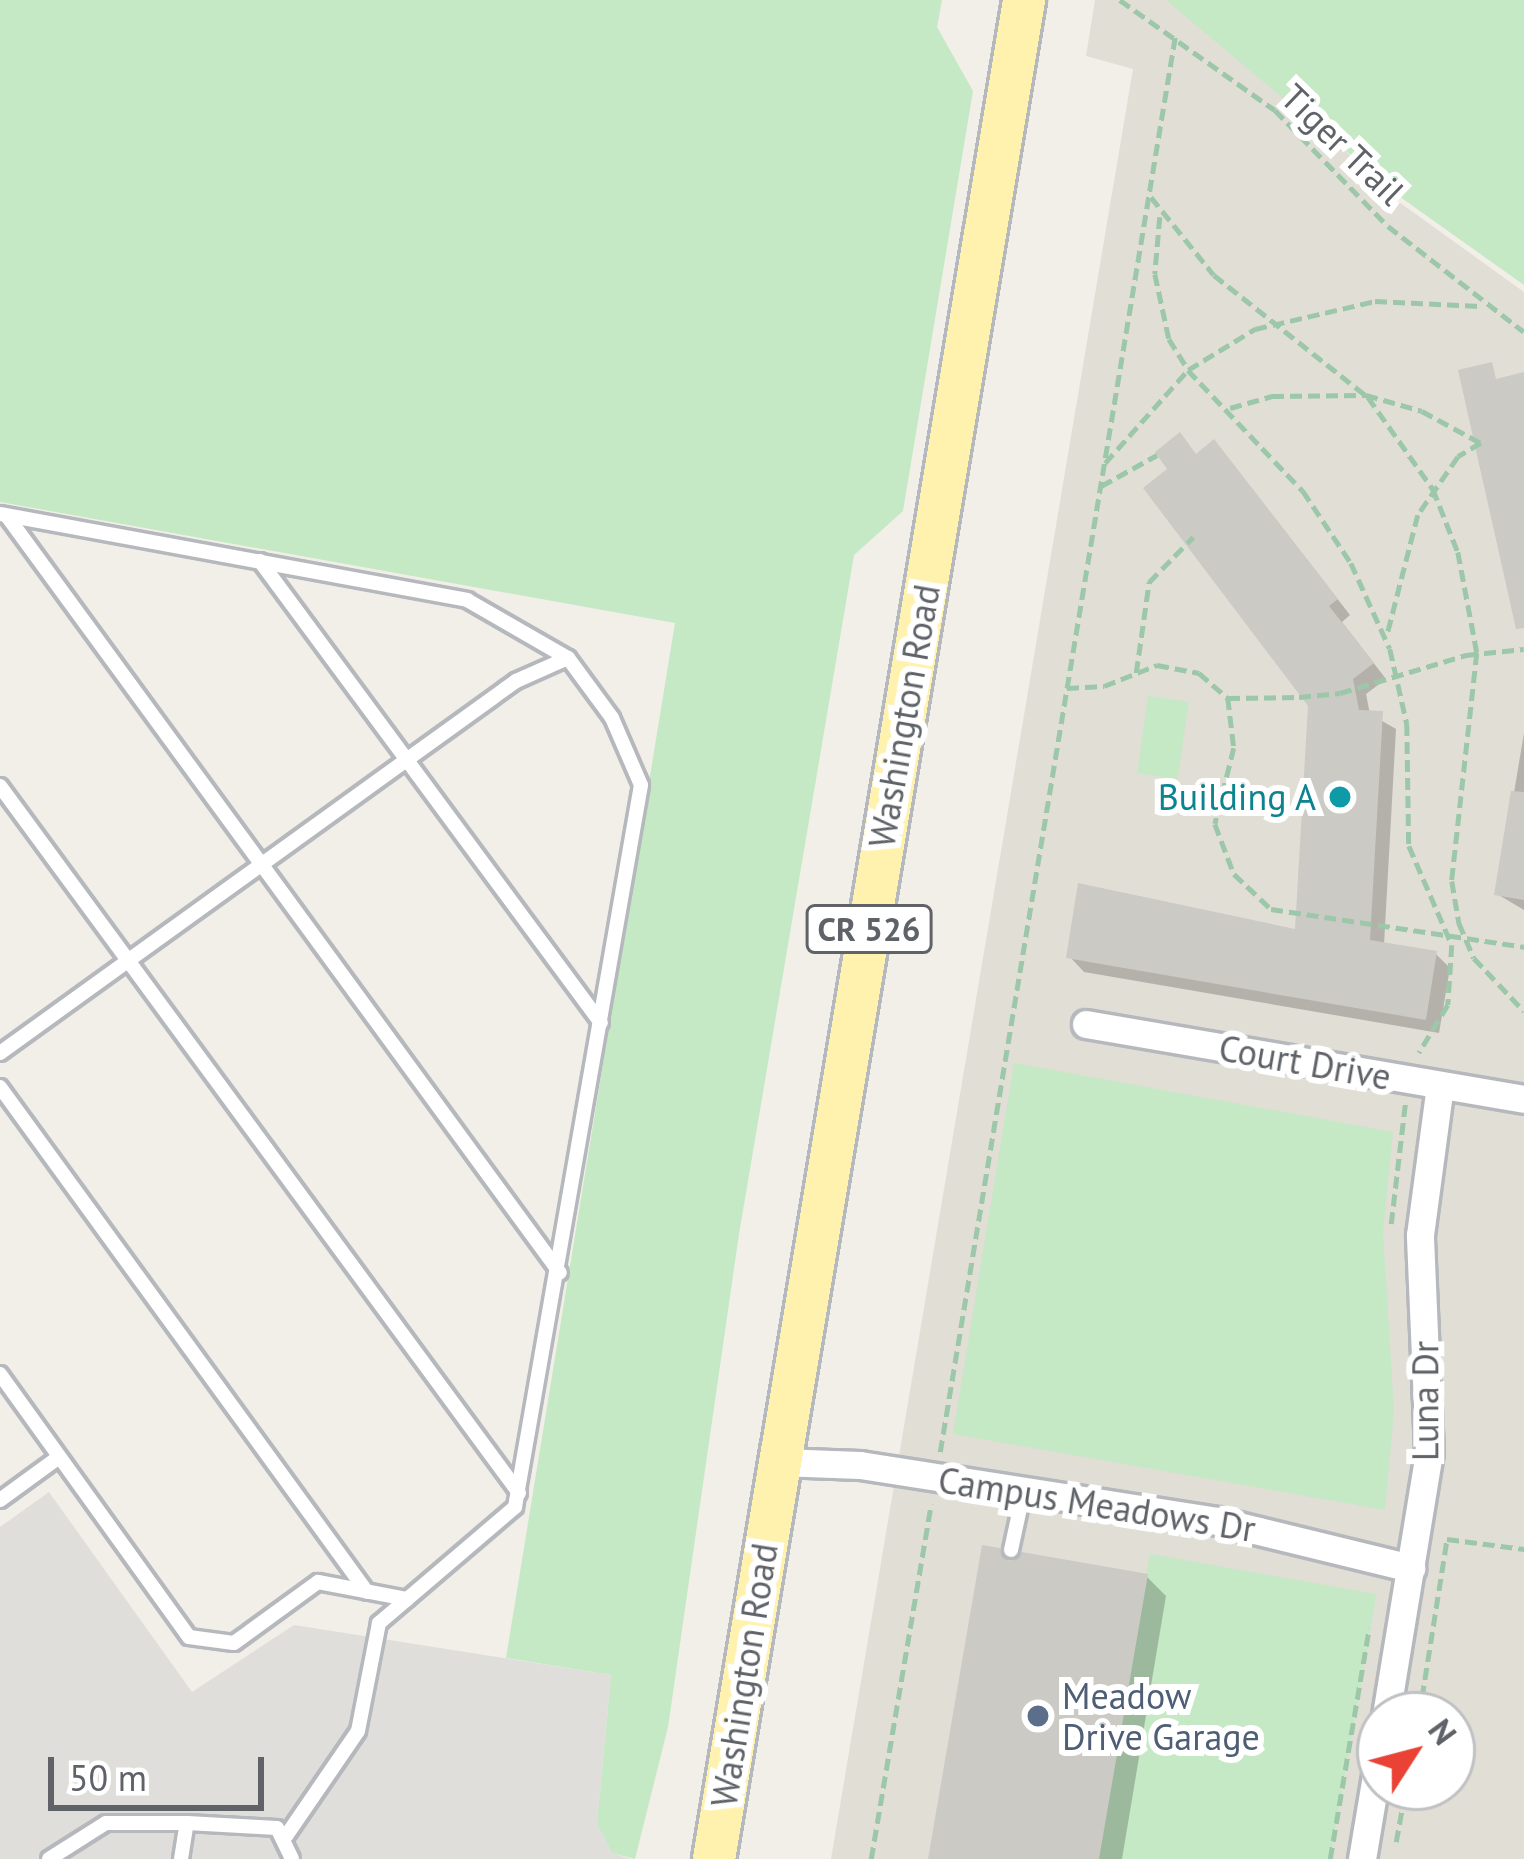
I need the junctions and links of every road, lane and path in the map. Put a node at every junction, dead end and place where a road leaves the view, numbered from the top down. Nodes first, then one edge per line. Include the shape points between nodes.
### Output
1 (1024, 0) edge
2 (1120, 0) edge
3 (1175, 37) junction
4 (1151, 197) junction
5 (1160, 217) junction
6 (1484, 306) junction
7 (1277, 321) junction
8 (1524, 332) edge
9 (1188, 370) junction
10 (1366, 395) junction
11 (1230, 408) junction
12 (1157, 454) dead end
13 (1105, 463) junction
14 (1101, 485) junction
15 (1433, 489) junction
16 (4, 515) edge
17 (1193, 537) dead end
18 (260, 561) junction
19 (1387, 638) junction
20 (1524, 649) edge
21 (1477, 653) junction
22 (568, 658) junction
23 (1136, 673) junction
24 (1397, 674) junction
25 (1067, 688) junction
26 (1228, 698) junction
27 (409, 759) junction
28 (0, 786) edge
29 (262, 865) junction
30 (1449, 935) junction
31 (1465, 938) junction
32 (1524, 947) edge
33 (128, 961) junction
34 (1524, 1011) edge
35 (601, 1023) junction
36 (1086, 1024) dead end
37 (0, 1053) edge
38 (1408, 1079) junction
39 (1440, 1085) junction
40 (0, 1087) edge
41 (1524, 1099) edge
42 (1391, 1241) dead end
43 (560, 1273) junction
44 (0, 1374) edge
45 (59, 1457) junction
46 (779, 1462) junction
47 (936, 1477) junction
48 (1024, 1490) junction
49 (519, 1493) junction
50 (0, 1500) edge
51 (1524, 1549) edge
52 (1011, 1550) dead end
53 (1411, 1568) junction
54 (368, 1592) junction
55 (407, 1599) junction
56 (1373, 1611) dead end
57 (1390, 1691) edge
58 (1423, 1691) edge
59 (1370, 1811) edge
60 (1402, 1811) edge
61 (187, 1823) junction
62 (286, 1836) junction
63 (49, 1859) edge
64 (181, 1859) edge
65 (292, 1859) edge
66 (714, 1859) edge
67 (871, 1859) edge
68 (1330, 1859) edge
69 (1362, 1859) edge
70 (1393, 1859) edge

1 - 46 main road, Washington Road / CR 526
2 - 3 path, Tiger Trail
3 - 4 path
3 - 6 path, Tiger Trail via 1275,110 1388,226
4 - 5 path
4 - 13 path
5 - 7 path via 1214,275
5 - 9 path via 1158,302
6 - 7 path via 1375,301
6 - 8 path, Tiger Trail
7 - 9 path
7 - 10 path
9 - 11 path
9 - 13 path
10 - 11 path via 1273,396
10 - 15 path
10 - 15 path via 1422,411 1481,443
11 - 19 path via 1327,523
12 - 14 path
13 - 14 path
14 - 25 path
15 - 19 path via 1404,550
15 - 21 path via 1458,552
16 - 18 lane
16 - 29 lane
17 - 23 path via 1149,582
18 - 22 lane via 467,600
18 - 27 lane
19 - 24 path
20 - 21 path
21 - 24 path
21 - 31 path via 1452,880
22 - 27 lane via 516,681
22 - 35 lane via 612,718 641,785
23 - 25 path
23 - 26 path via 1179,666
24 - 26 path via 1340,693
24 - 30 path via 1407,724 1405,824 1418,875
25 - 47 path
26 - 30 path via 1234,748 1215,824 1234,874 1270,909 1294,917
27 - 29 lane
27 - 35 lane
28 - 33 lane
29 - 33 lane
29 - 43 lane
30 - 31 path
30 - 38 path via 1448,1005
31 - 32 path
31 - 34 path
33 - 37 lane
33 - 49 lane
35 - 43 lane
36 - 38 street, Court Drive
38 - 39 street, Court Drive
38 - 42 path
39 - 41 street, Court Drive
39 - 53 street, Luna Dr via 1420,1235 1429,1452
40 - 54 lane
43 - 49 lane
44 - 45 lane
45 - 50 lane
45 - 54 lane via 189,1637 234,1643 318,1582
46 - 47 street, Campus Meadows Dr
46 - 66 main road, Washington Road / CR 526
47 - 48 street, Campus Meadows Dr
47 - 67 path
48 - 52 lane
48 - 53 street, Campus Meadows Dr via 1218,1521
49 - 55 lane via 515,1507
51 - 58 path via 1447,1539
53 - 57 street, Luna Dr
54 - 55 lane
55 - 62 lane via 380,1623 358,1731
56 - 68 path
59 - 69 street
60 - 70 path
61 - 62 lane via 277,1828
61 - 63 lane via 106,1823
61 - 64 lane
62 - 65 lane

